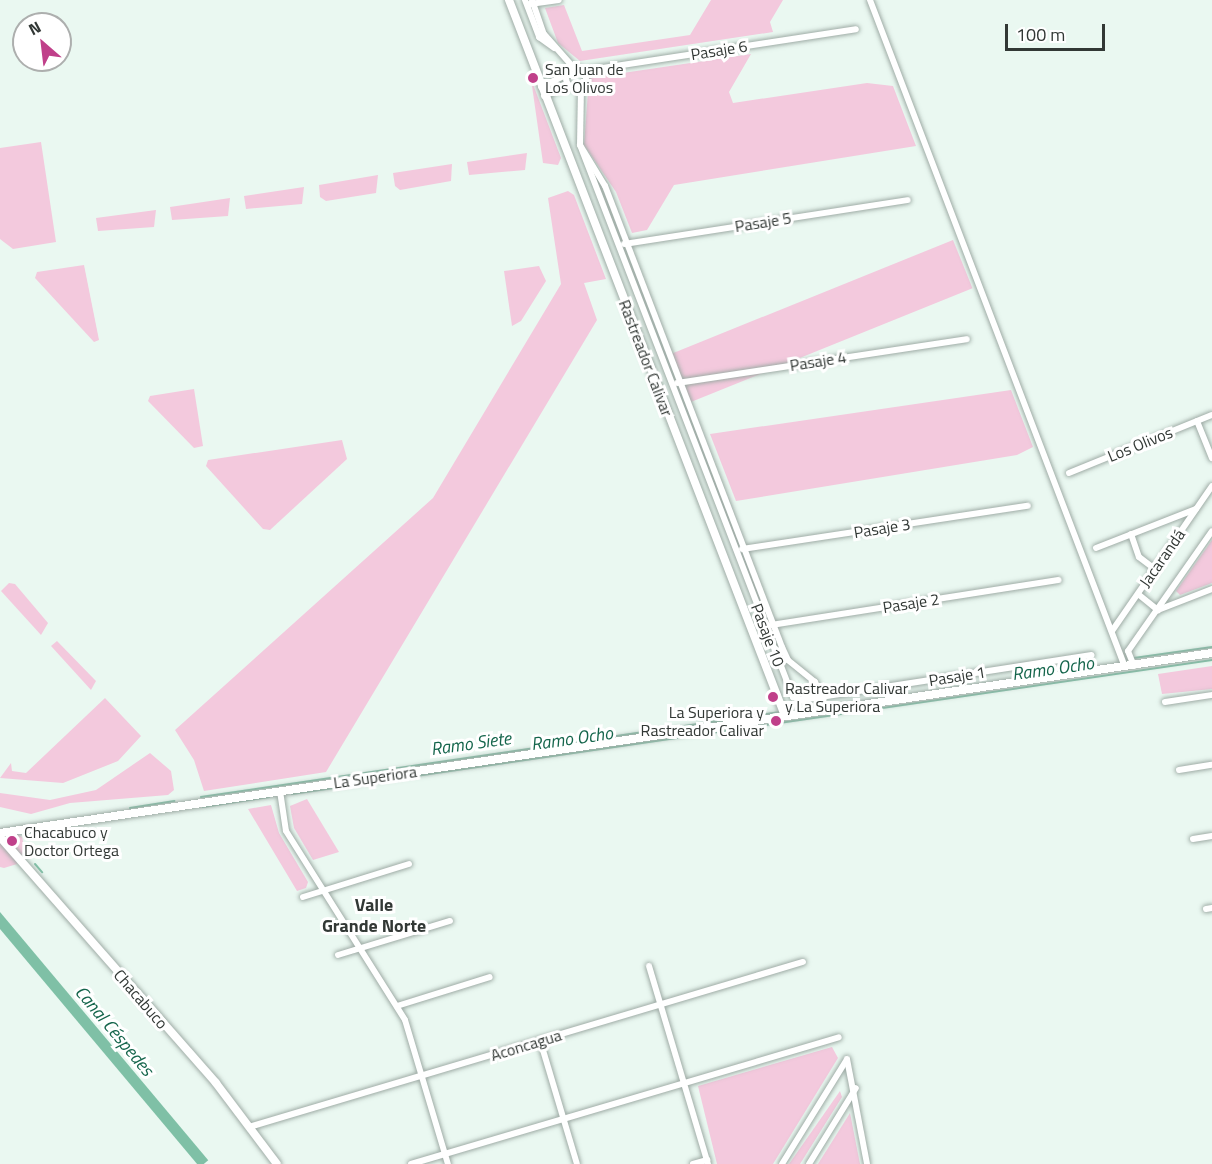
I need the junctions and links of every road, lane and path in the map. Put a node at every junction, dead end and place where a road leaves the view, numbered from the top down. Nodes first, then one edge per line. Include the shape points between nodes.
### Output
1 (509, 0) edge
2 (559, 0) edge
3 (870, 0) edge
4 (529, 2) edge
5 (856, 29) dead end
6 (574, 68) junction
7 (583, 71) junction
8 (566, 75) junction
9 (568, 85) junction
10 (541, 87) junction
11 (580, 88) junction
12 (544, 96) junction
13 (580, 145) junction
14 (908, 200) dead end
15 (627, 243) junction
16 (618, 245) junction
17 (967, 339) dead end
18 (680, 382) junction
19 (670, 384) junction
20 (1212, 415) edge
21 (1197, 421) junction
22 (1212, 458) edge
23 (1068, 473) dead end
24 (1212, 486) edge
25 (1028, 506) dead end
26 (1196, 509) junction
27 (1212, 531) edge
28 (1131, 534) junction
29 (745, 548) junction
30 (1096, 548) dead end
31 (736, 550) junction
32 (1155, 569) junction
33 (1058, 580) dead end
34 (1212, 589) edge
35 (1138, 594) junction
36 (1158, 610) junction
37 (773, 624) junction
38 (765, 626) junction
39 (1112, 631) junction
40 (1212, 653) edge
41 (1092, 655) dead end
42 (1130, 666) junction
43 (1212, 695) edge
44 (822, 697) junction
45 (1165, 702) dead end
46 (785, 716) junction
47 (1212, 765) edge
48 (1179, 770) dead end
49 (280, 791) junction
50 (0, 835) edge
51 (1212, 836) edge
52 (1193, 839) dead end
53 (409, 864) dead end
54 (322, 891) junction
55 (303, 897) dead end
56 (450, 921) dead end
57 (359, 949) junction
58 (338, 956) dead end
59 (803, 962) dead end
60 (649, 966) dead end
61 (490, 977) dead end
62 (660, 1005) junction
63 (397, 1006) junction
64 (839, 1037) dead end
65 (540, 1040) junction
66 (422, 1076) junction
67 (684, 1083) junction
68 (856, 1088) junction
69 (564, 1119) junction
70 (249, 1127) junction
71 (445, 1154) junction
72 (707, 1162) edge
73 (277, 1164) edge
74 (411, 1164) edge
75 (448, 1164) edge
76 (577, 1164) edge
77 (693, 1164) edge
78 (782, 1164) edge
79 (810, 1164) edge
80 (867, 1164) edge

1 - 10 street, Rastreador Calivar
2 - 4 street
3 - 39 street
4 - 6 street via 544,34
5 - 7 street, Pasaje 6
6 - 7 street
6 - 8 street
7 - 11 street via 586,80
8 - 9 street
8 - 10 street
9 - 11 street
9 - 12 street
10 - 12 street, Rastreador Calivar
11 - 13 street, Pasaje 10
12 - 46 street, Rastreador Calivar
13 - 15 street, Pasaje 10 via 605,186
13 - 16 street, Pasaje 10
14 - 15 street, Pasaje 5
15 - 16 street, Pasaje 5
15 - 18 street, Pasaje 10
16 - 19 street, Pasaje 10
17 - 18 street, Pasaje 4
18 - 19 street, Pasaje 4
18 - 29 street, Pasaje 10
19 - 31 street, Pasaje 10
20 - 21 street, Los Olivos
21 - 22 street
21 - 23 street, Los Olivos
24 - 26 street, Jacarandá
25 - 29 street, Pasaje 3
26 - 28 street
26 - 32 street, Jacarandá
27 - 36 street, Jacarandá
28 - 30 street
28 - 32 street via 1139,556
29 - 31 street, Pasaje 3
29 - 37 street, Pasaje 10
31 - 38 street, Pasaje 10
32 - 35 street, Jacarandá
33 - 37 street, Pasaje 2
34 - 36 street
35 - 36 street
35 - 39 street, Jacarandá
36 - 42 street, Jacarandá via 1128,651
37 - 38 street, Pasaje 2
37 - 44 street, Pasaje 10 via 788,660 815,682
38 - 44 street, Pasaje 10 via 793,697
39 - 42 street
40 - 42 street, La Superiora
41 - 44 street, Pasaje 1
42 - 46 street, La Superiora
43 - 45 street
46 - 49 street, La Superiora
47 - 48 street
49 - 50 street, La Superiora
49 - 54 street via 286,831
50 - 70 street, Chacabuco
51 - 52 street
53 - 54 street
54 - 55 street
54 - 57 street
56 - 57 street
57 - 58 street
57 - 63 street
59 - 62 street, Aconcagua
60 - 62 street
61 - 63 street
62 - 65 street, Aconcagua
62 - 67 street
63 - 66 street
64 - 67 street
65 - 66 street, Aconcagua
65 - 69 street
66 - 70 street, Aconcagua
66 - 71 street
67 - 69 street
67 - 72 street
68 - 78 street via 847,1059
68 - 79 street
68 - 80 street
69 - 71 street
69 - 76 street
70 - 73 street, Chacabuco
71 - 74 street
71 - 75 street
72 - 77 street

